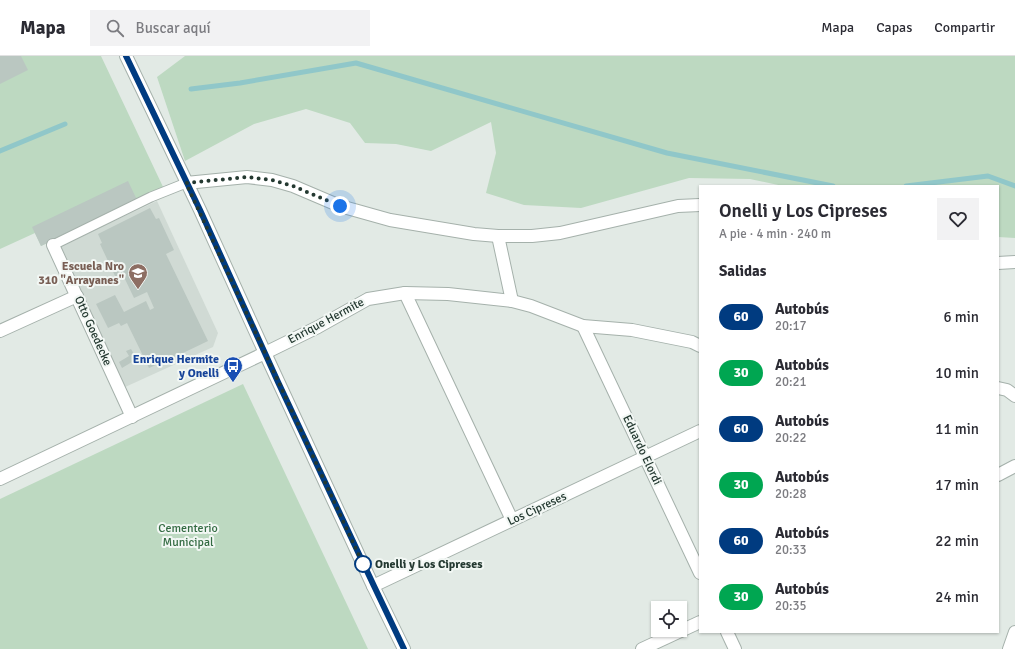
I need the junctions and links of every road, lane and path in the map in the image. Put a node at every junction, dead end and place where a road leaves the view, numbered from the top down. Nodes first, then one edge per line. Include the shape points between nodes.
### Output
1 (126, 56) edge
2 (186, 183) junction
3 (699, 205) edge
4 (498, 236) junction
5 (53, 245) joint
6 (1015, 262) edge
7 (999, 263) edge
8 (405, 293) junction
9 (77, 296) junction
10 (512, 301) junction
11 (583, 326) junction
12 (0, 332) edge
13 (699, 346) edge
14 (265, 353) junction
15 (999, 388) edge
16 (1015, 396) edge
17 (132, 417) junction
18 (699, 431) edge
19 (645, 457) junction
20 (1015, 466) edge
21 (999, 474) edge
22 (0, 479) edge
23 (512, 520) junction
24 (699, 571) edge
25 (374, 586) junction
26 (699, 622) edge
27 (1015, 632) edge
28 (727, 633) edge
29 (404, 649) edge
30 (642, 649) edge
31 (735, 649) edge
32 (1009, 649) edge

1 - 2 street
2 - 4 street via 247,177 272,180 340,206 390,220
2 - 5 lane via 151,197
2 - 14 street
3 - 4 street via 678,206 560,233
4 - 10 street
5 - 9 street, Otto Goedecke
6 - 7 street
8 - 10 street, Enrique Hermite via 448,294
8 - 14 street, Enrique Hermite via 368,299
8 - 23 street
9 - 12 street
9 - 17 street, Otto Goedecke
10 - 11 street, Enrique Hermite
11 - 13 street, Enrique Hermite via 632,330
11 - 19 street, Eduardo Elordi
14 - 17 street, Enrique Hermite
14 - 25 street
15 - 16 street
17 - 22 street, Enrique Hermite
18 - 19 street, Los Cipreses
19 - 23 street, Los Cipreses
19 - 24 street, Eduardo Elordi
20 - 21 street
23 - 25 street, Los Cipreses
25 - 29 street
26 - 30 street
27 - 32 street
28 - 31 street

